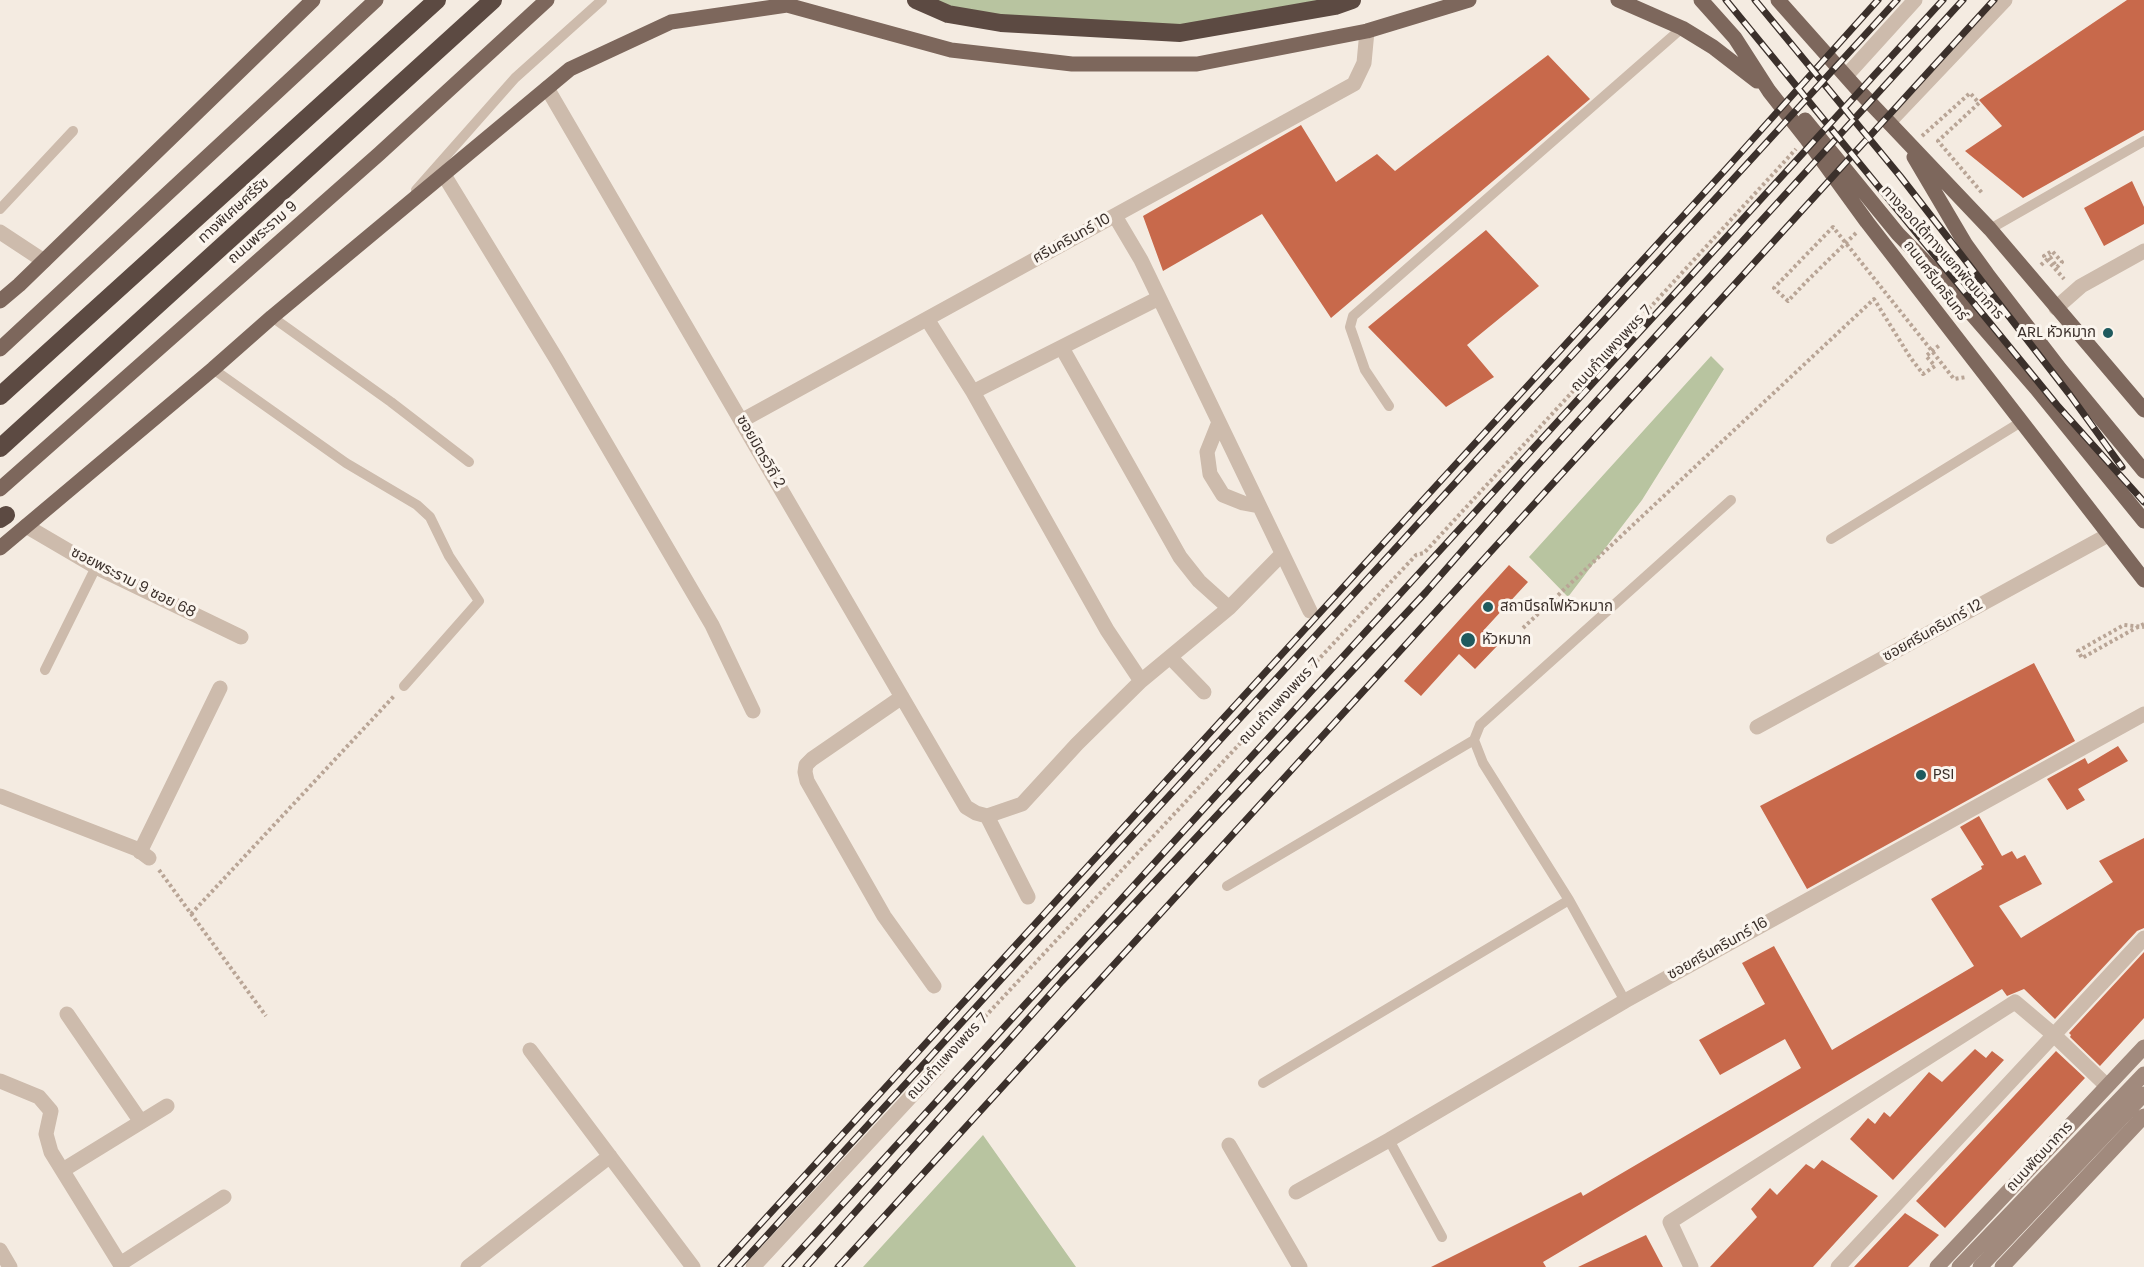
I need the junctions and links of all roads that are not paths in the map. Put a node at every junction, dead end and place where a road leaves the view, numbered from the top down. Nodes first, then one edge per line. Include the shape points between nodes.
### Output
1 (314, 0) edge
2 (376, 0) edge
3 (437, 0) edge
4 (493, 0) edge
5 (547, 0) edge
6 (602, 0) edge
7 (916, 0) edge
8 (1352, 0) edge
9 (1469, 0) edge
10 (1618, 0) edge
11 (1701, 0) edge
12 (1778, 0) edge
13 (1788, 0) edge
14 (1915, 0) edge
15 (2005, 0) edge
16 (1682, 28) junction
17 (1367, 31) junction
18 (1735, 38) junction
19 (1817, 44) junction
20 (1846, 76) junction
21 (547, 88) junction
22 (1769, 91) junction
23 (1889, 122) junction
24 (73, 131) dead end
25 (1907, 140) junction
26 (2144, 141) edge
27 (444, 175) junction
28 (0, 209) edge
29 (1115, 216) junction
30 (386, 224) junction
31 (1990, 229) junction
32 (0, 232) edge
33 (2144, 251) edge
34 (44, 261) junction
35 (19, 285) junction
36 (1159, 298) junction
37 (0, 301) edge
38 (2056, 308) junction
39 (0, 309) edge
40 (272, 316) junction
41 (927, 319) junction
42 (1062, 348) junction
43 (0, 349) edge
44 (213, 369) junction
45 (974, 392) junction
46 (0, 396) edge
47 (2142, 405) edge
48 (1389, 406) dead end
49 (741, 421) junction
50 (1219, 422) junction
51 (2021, 422) junction
52 (0, 448) edge
53 (469, 462) dead end
54 (2144, 471) edge
55 (0, 489) edge
56 (1731, 500) dead end
57 (1259, 506) junction
58 (2144, 521) edge
59 (26, 526) junction
60 (2108, 535) junction
61 (1831, 539) dead end
62 (0, 548) edge
63 (1282, 554) junction
64 (96, 567) junction
65 (2144, 580) edge
66 (1229, 608) junction
67 (1310, 610) dead end
68 (241, 637) dead end
69 (1170, 657) junction
70 (45, 670) dead end
71 (1141, 681) junction
72 (404, 686) road end
73 (220, 688) dead end
74 (1204, 692) dead end
75 (902, 696) junction
76 (753, 711) dead end
77 (2144, 714) edge
78 (1757, 727) dead end
79 (1474, 740) junction
80 (0, 796) edge
81 (981, 814) junction
82 (1227, 886) dead end
83 (1028, 897) dead end
84 (1569, 900) junction
85 (2144, 938) edge
86 (934, 986) dead end
87 (1625, 1001) junction
88 (67, 1014) dead end
89 (2054, 1035) junction
90 (2144, 1047) edge
91 (530, 1050) dead end
92 (941, 1064) road end
93 (2144, 1074) edge
94 (0, 1081) edge
95 (1263, 1083) dead end
96 (2107, 1086) junction
97 (2144, 1094) edge
98 (167, 1106) dead end
99 (2144, 1116) edge
100 (141, 1122) junction
101 (1389, 1140) junction
102 (1229, 1145) dead end
103 (610, 1156) junction
104 (63, 1170) junction
105 (1296, 1192) dead end
106 (224, 1197) dead end
107 (2008, 1227) junction
108 (1442, 1237) dead end
109 (0, 1250) edge
110 (121, 1265) edge
111 (10, 1267) edge
112 (468, 1267) edge
113 (693, 1267) edge
114 (753, 1267) edge
115 (1300, 1267) edge
116 (1691, 1267) edge
117 (1838, 1267) edge
118 (1937, 1267) edge
119 (1959, 1267) edge
120 (1980, 1267) edge
121 (2002, 1267) edge

1 - 34 main road
2 - 43 main road
3 - 46 highway, ทางพิเศษศรีรัช
4 - 52 highway, ทางพิเศษศรีรัช
5 - 55 main road, ถนนพระราม 9
6 - 30 lane via 515,78
7 - 8 highway via 948,14 1001,23 1180,33
9 - 17 main road
10 - 16 main road
11 - 18 main road, ถนนศรีนครินทร์
12 - 19 main road
13 - 19 main road
14 - 20 street
15 - 23 street
16 - 22 main road
16 - 48 lane via 1353,316 1350,327 1365,370
17 - 21 main road via 1197,64 1072,64 951,50 787,5 671,22 570,69
17 - 29 street, ศรีนครินทร์ 10 via 1364,63 1354,84
18 - 22 main road, ถนนศรีนครินทร์
18 - 58 main road, ทางลอดใต้ทางแยกพัฒนาการ via 1898,234 2036,388
19 - 20 main road
20 - 23 main road
21 - 27 main road
21 - 49 street, ซอยมิตรวิถี 2
22 - 51 main road, ถนนศรีนครินทร์
23 - 25 main road
24 - 28 lane
25 - 31 main road
25 - 54 main road, ทางลอดใต้ทางแยกพัฒนาการ via 1966,245
26 - 31 lane
27 - 30 main road
27 - 76 street via 712,626
29 - 36 street
29 - 41 street, ศรีนครินทร์ 10
30 - 40 main road
31 - 38 main road
32 - 34 street
33 - 38 street via 2074,291
34 - 35 main road
35 - 37 main road
35 - 39 main road
36 - 42 street
36 - 50 street
38 - 47 main road
40 - 44 main road
40 - 53 lane
41 - 45 street
41 - 49 street, ศรีนครินทร์ 10
42 - 45 street
42 - 66 street via 1180,557
44 - 59 main road
44 - 72 lane via 346,463 417,505 437,529 449,556 479,601
45 - 71 street via 1107,630
49 - 75 street, ซอยมิตรวิถี 2
50 - 57 street
50 - 57 street via 1207,452 1210,474 1223,495
51 - 60 main road, ถนนศรีนครินทร์
51 - 61 lane
56 - 79 lane via 1480,725
57 - 63 street
59 - 62 main road
59 - 64 street, ซอยพระราม 9 ซอย 68
60 - 65 main road, ถนนศรีนครินทร์
60 - 78 street, ซอยศรีนครินทร์ 12
63 - 66 street
63 - 67 street
64 - 68 street, ซอยพระราม 9 ซอย 68
64 - 70 lane
66 - 69 street
69 - 71 street
69 - 74 street
71 - 81 street via 1022,804
73 - 80 street via 145,855
75 - 81 street, ซอยมิตรวิถี 2 via 966,807
75 - 86 street via 812,759 805,772 884,916
77 - 87 street, ซอยศรีนครินทร์ 16
79 - 82 lane
79 - 84 lane via 1484,763
81 - 83 street, ซอยมิตรวิถี 2
84 - 87 lane
84 - 95 lane
85 - 89 street
87 - 101 street, ซอยศรีนครินทร์ 16
88 - 100 street
89 - 96 street
89 - 116 street via 2015,1002 1670,1221
89 - 117 street
90 - 96 main road, ถนนพัฒนาการ
91 - 103 street
92 - 114 street, ถนนกำแพงเพชร 7
93 - 107 main road, ถนนพัฒนาการ
94 - 104 street via 39,1097 51,1111 45,1134
96 - 118 main road, ถนนพัฒนาการ
97 - 107 main road, ถนนพัฒนาการ
98 - 100 street
99 - 121 main road
100 - 104 street
101 - 105 street, ซอยศรีนครินทร์ 16
101 - 108 lane
102 - 115 street
103 - 112 street
103 - 113 street
104 - 110 street
106 - 110 street
107 - 119 main road, ถนนพัฒนาการ
107 - 120 main road, ถนนพัฒนาการ
109 - 111 street

